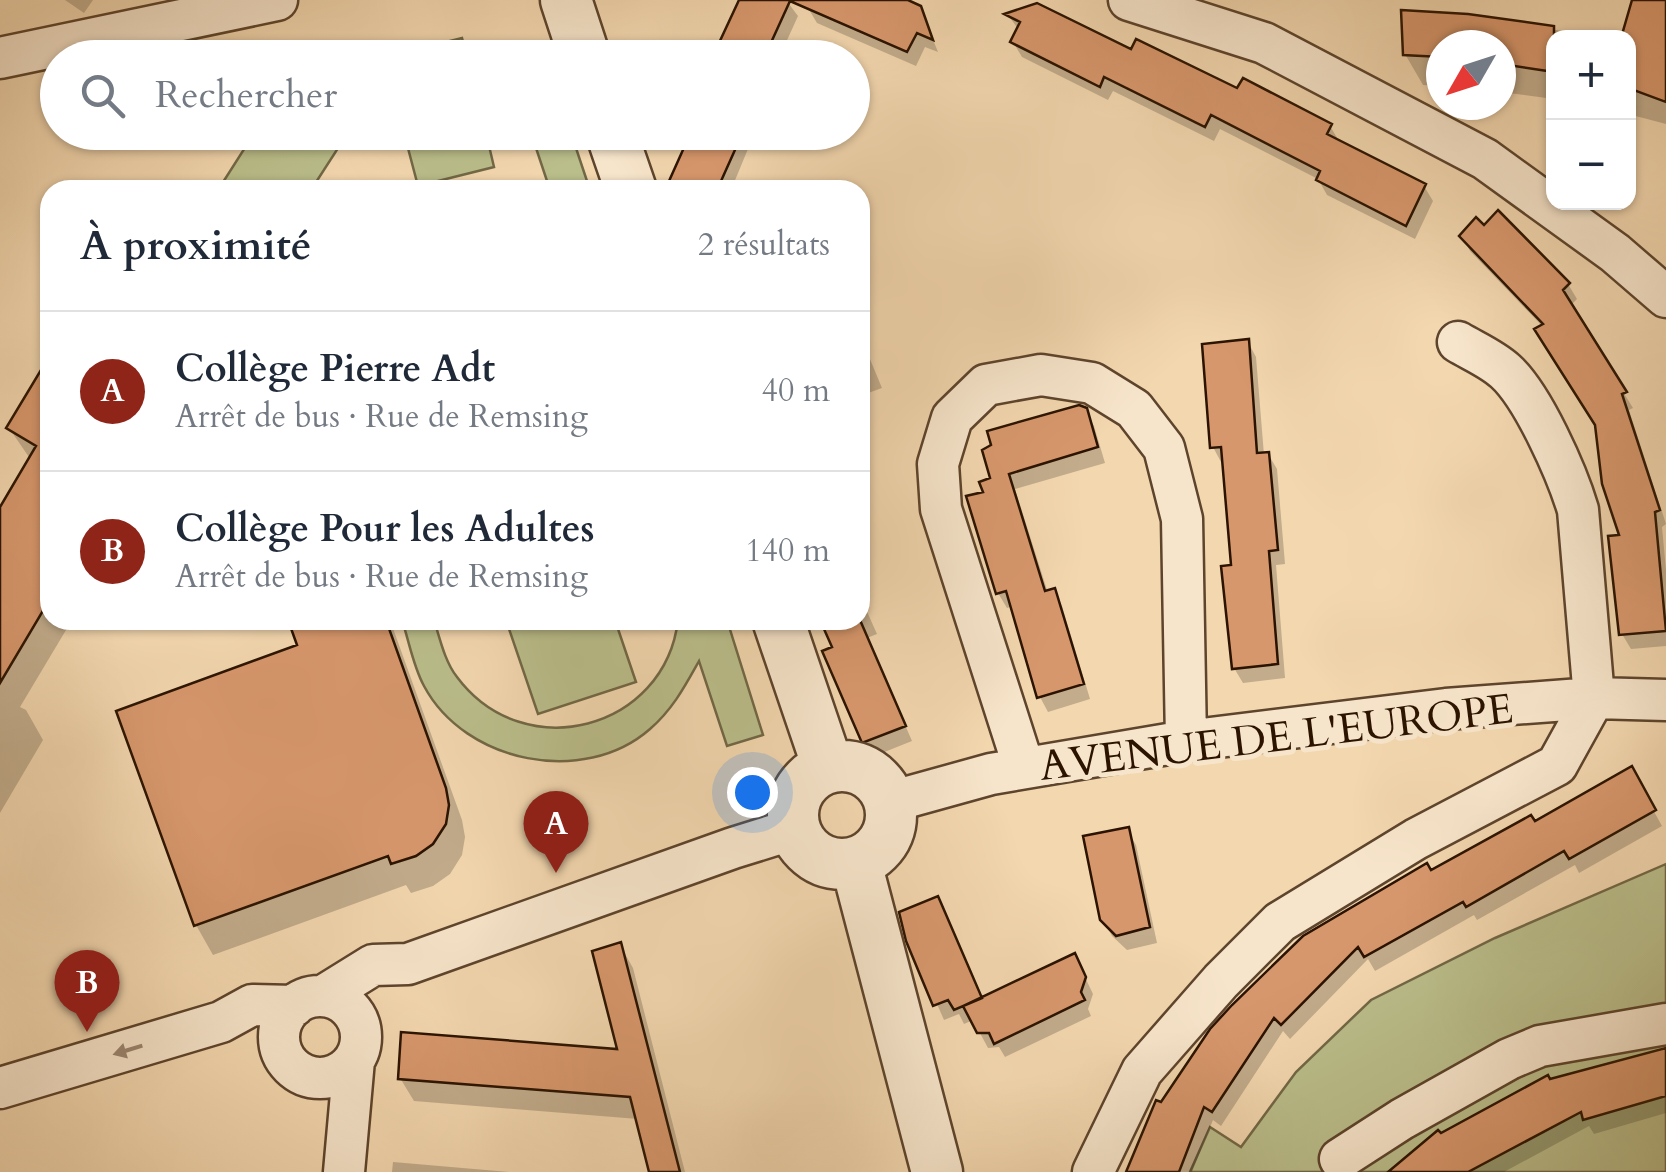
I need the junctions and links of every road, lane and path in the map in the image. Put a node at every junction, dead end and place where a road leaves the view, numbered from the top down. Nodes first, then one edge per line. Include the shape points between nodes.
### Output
1 (277, 0) edge
2 (566, 0) edge
3 (1129, 0) edge
4 (86, 40) edge
5 (580, 40) edge
6 (40, 50) edge
7 (0, 58) edge
8 (617, 150) edge
9 (628, 180) edge
10 (1666, 297) edge
11 (1458, 342) dead end
12 (781, 630) edge
13 (1594, 698) junction
14 (1666, 700) edge
15 (1186, 741) junction
16 (828, 768) junction
17 (1024, 768) junction
18 (890, 802) junction
19 (794, 829) junction
20 (856, 863) junction
21 (408, 964) junction
22 (299, 1015) junction
23 (1666, 1024) edge
24 (357, 1043) junction
25 (0, 1088) edge
26 (1340, 1160) dead end
27 (344, 1172) edge
28 (937, 1172) edge
29 (1093, 1172) edge

1 - 4 street
2 - 5 street
3 - 10 street via 1264,43 1485,159
6 - 7 street
8 - 9 street
11 - 13 street via 1504,370 1525,394 1572,490
12 - 16 street
13 - 14 street, AVENUE DE L'EUROPE
13 - 15 street, AVENUE DE L'EUROPE
13 - 29 street via 1557,765 1416,838 1280,922 1142,1071
15 - 17 street, AVENUE DE L'EUROPE
15 - 17 street via 1182,519 1164,448 1134,409 1092,383 1041,375 986,385 952,418 938,464 941,508
16 - 18 street via 866,772
16 - 19 street via 798,791
17 - 18 street, AVENUE DE L'EUROPE
18 - 20 street via 886,840
19 - 20 street via 818,859
19 - 21 street
20 - 28 street
21 - 22 street via 373,965
21 - 24 street
22 - 24 street via 347,1006
22 - 24 street via 293,1067 308,1076 340,1073
22 -> 25 street via 252,1005 221,1022
23 - 26 street via 1540,1046
24 - 27 street

